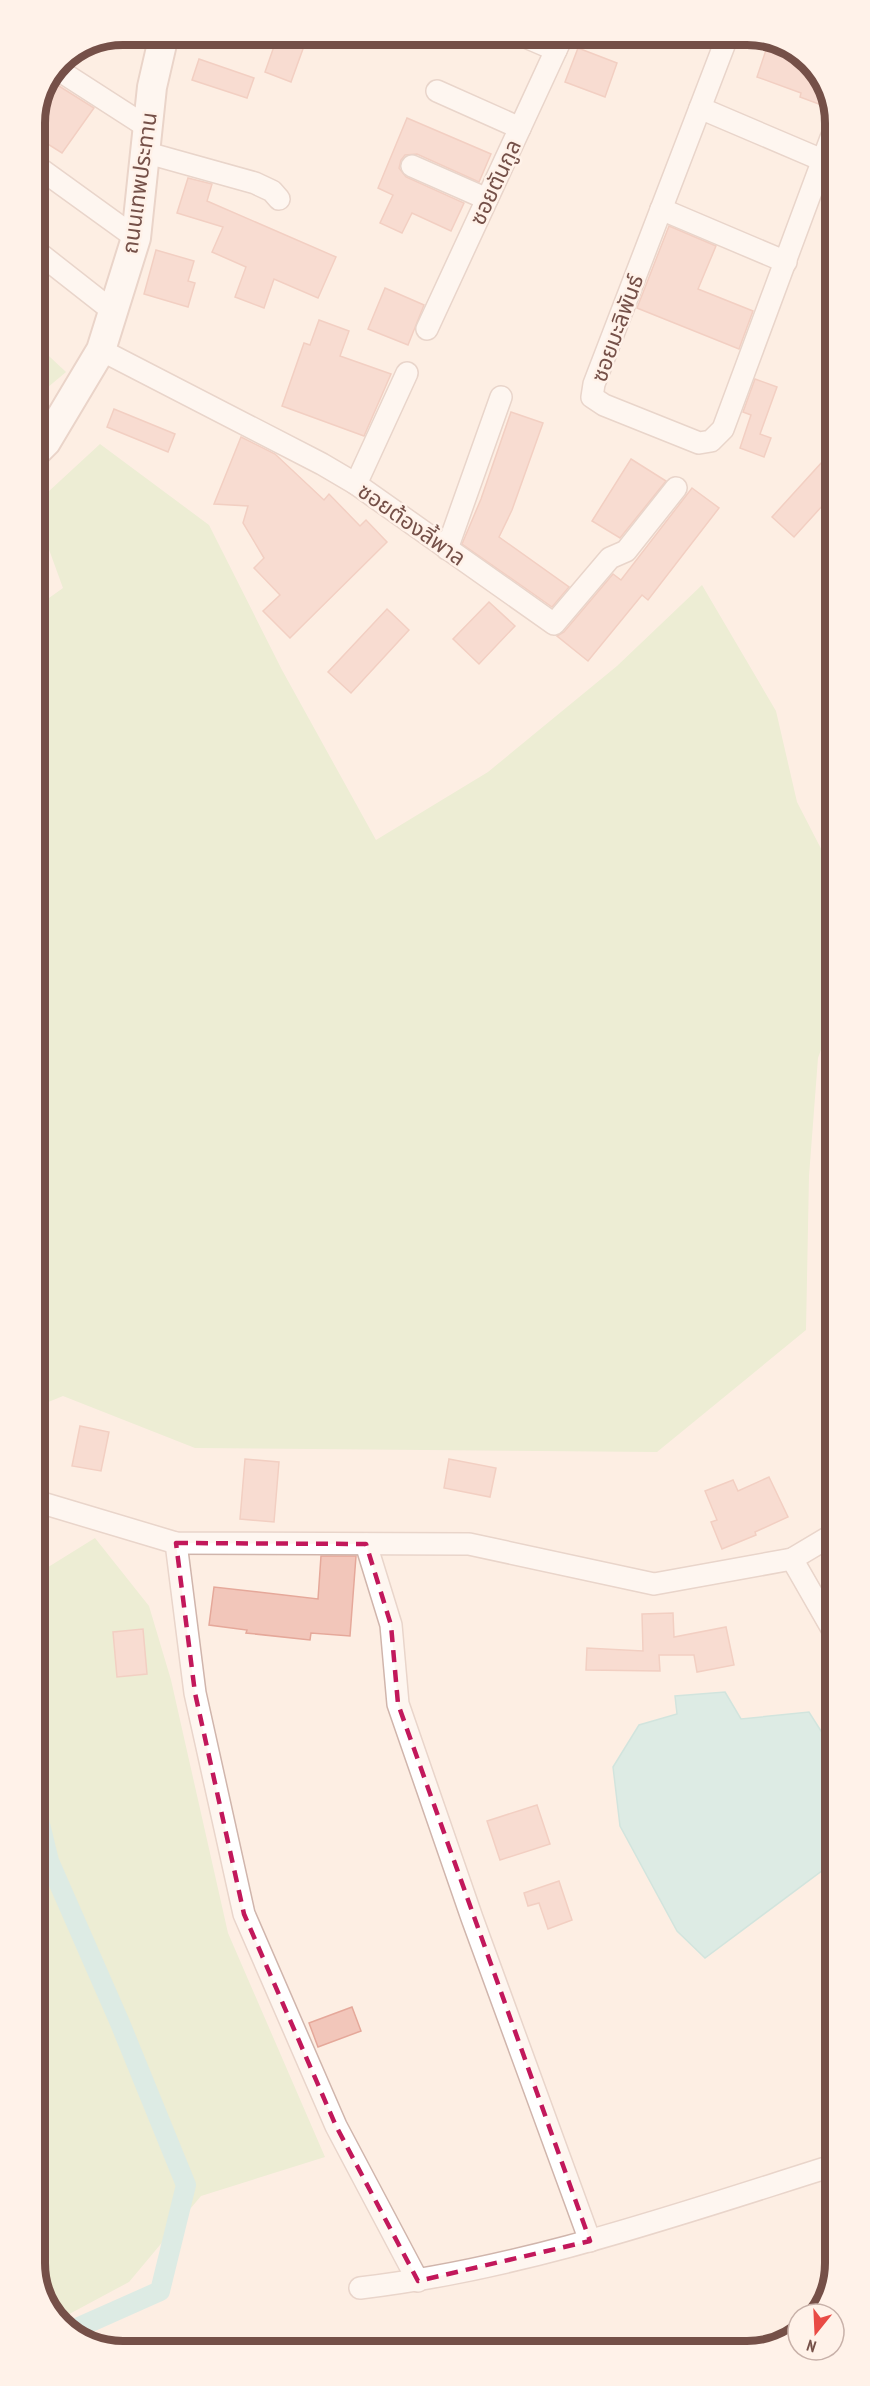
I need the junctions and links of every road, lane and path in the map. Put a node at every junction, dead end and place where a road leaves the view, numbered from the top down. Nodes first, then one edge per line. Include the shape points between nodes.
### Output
1 (162, 45) edge
2 (559, 45) edge
3 (724, 45) edge
4 (63, 74) edge
5 (437, 91) dead end
6 (700, 108) junction
7 (520, 128) junction
8 (145, 140) junction
9 (825, 153) edge
10 (822, 160) junction
11 (412, 165) dead end
12 (45, 172) edge
13 (279, 199) dead end
14 (487, 199) junction
15 (661, 209) junction
16 (136, 238) junction
17 (45, 258) edge
18 (786, 262) junction
19 (114, 312) junction
20 (427, 329) dead end
21 (101, 350) junction
22 (407, 373) dead end
23 (501, 397) dead end
24 (45, 443) edge
25 (356, 484) junction
26 (676, 488) dead end
27 (447, 549) junction
28 (45, 1504) edge
29 (825, 1539) edge
30 (176, 1543) junction
31 (366, 1544) junction
32 (792, 1559) junction
33 (825, 1617) edge
34 (825, 2169) edge
35 (590, 2241) junction
36 (418, 2281) junction
37 (360, 2288) dead end

1 - 8 street, ถนนเทพประทาน
2 - 7 street, ซอยตันกูล
3 - 6 street, ซอยมะลิพันธ์
4 - 8 street
5 - 7 street
6 - 10 street
6 - 15 street, ซอยมะลิพันธ์
7 - 14 street, ซอยตันกูล
8 - 13 street via 255,183
8 - 16 street, ถนนเทพประทาน
9 - 10 street, ซอยมะลิพันธ์
10 - 18 street, ซอยมะลิพันธ์
11 - 14 street
12 - 16 street
14 - 20 street, ซอยตันกูล
15 - 18 street
15 - 18 street, ซอยมะลิพันธ์ via 594,384 592,397 604,405 699,443 711,441 723,429
16 - 19 street, ถนนเทพประทาน
17 - 19 street
19 - 21 street, ถนนเทพประทาน
21 - 24 street, ถนนเทพประทาน
21 - 25 street, ซอยต้องลี้พาล
22 - 25 street
23 - 27 street
25 - 27 street, ซอยต้องลี้พาล
26 - 27 street, ซอยต้องลี้พาล via 626,550 610,558 554,624
28 - 30 street
29 - 32 street
30 - 31 street
30 - 36 street via 195,1693 244,1914 336,2126
31 - 32 street via 469,1544 654,1584
31 - 35 street via 391,1625 398,1704
32 - 33 street
34 - 35 street
35 - 36 street
36 - 37 street

